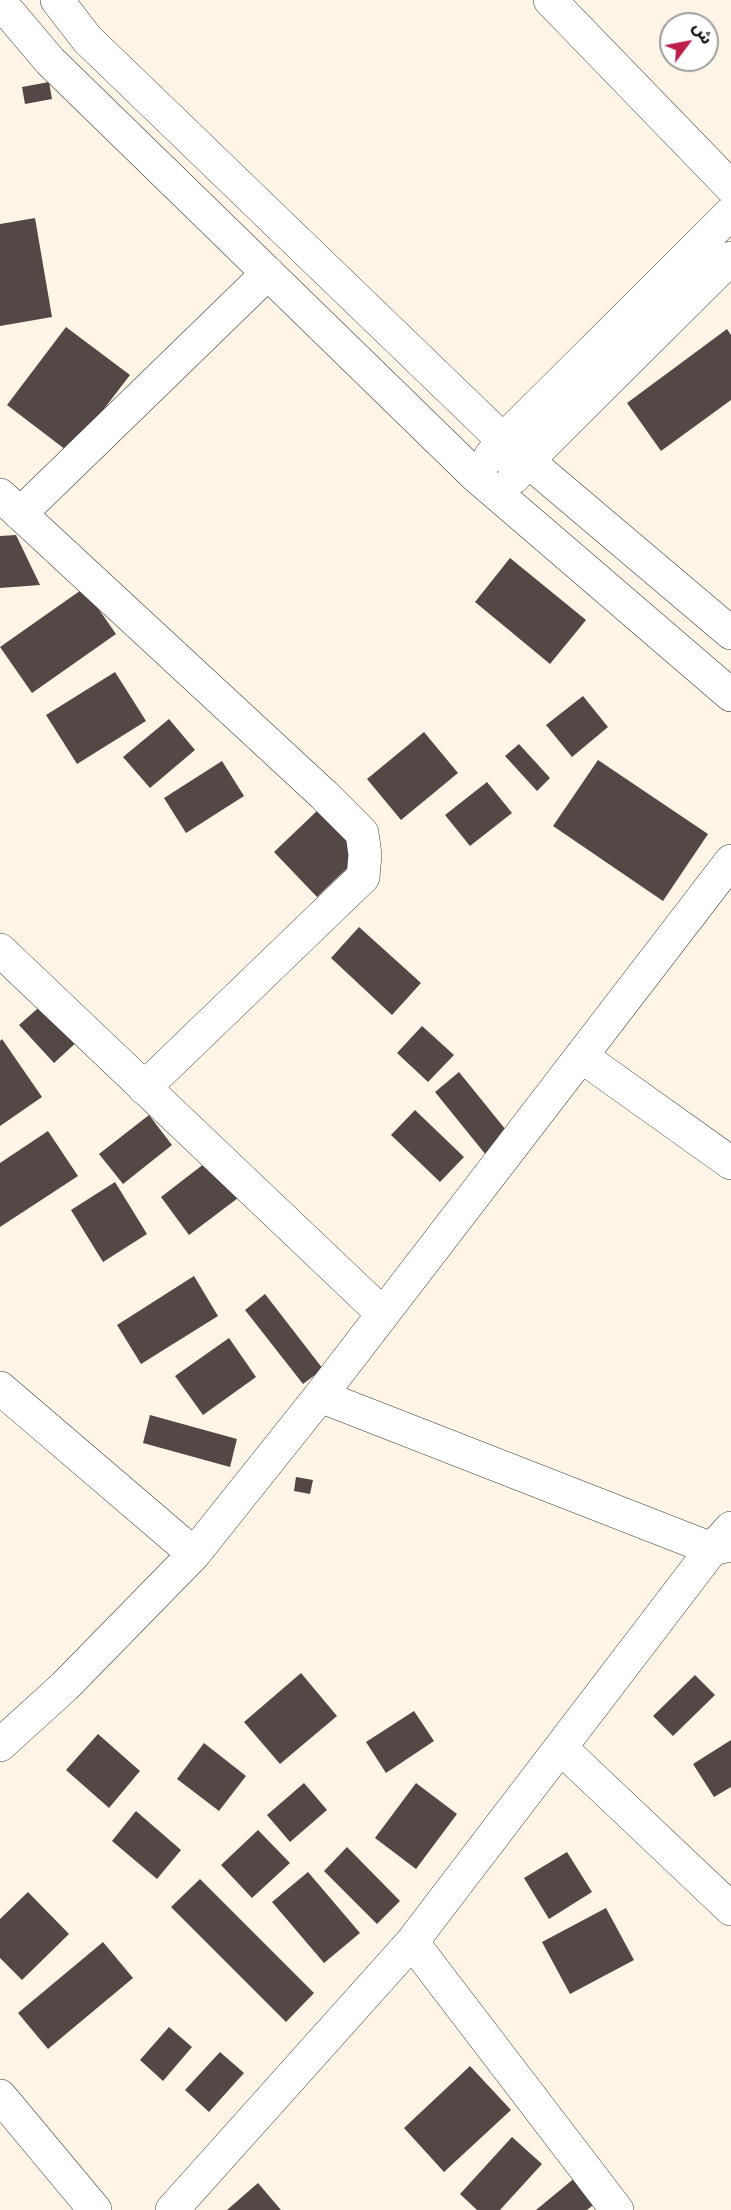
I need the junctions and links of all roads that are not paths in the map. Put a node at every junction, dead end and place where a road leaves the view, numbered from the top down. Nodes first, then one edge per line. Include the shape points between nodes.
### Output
1 (57, 0) edge
2 (552, 1) edge
3 (0, 2) edge
4 (164, 113) junction
5 (137, 145) junction
6 (731, 187) edge
7 (731, 213) edge
8 (731, 258) edge
9 (268, 273) junction
10 (515, 450) junction
11 (488, 485) junction
12 (10, 504) edge
13 (731, 633) edge
14 (731, 695) edge
15 (731, 861) edge
16 (0, 950) edge
17 (581, 1056) junction
18 (144, 1088) junction
19 (731, 1164) edge
20 (383, 1314) junction
21 (0, 1388) edge
22 (320, 1396) junction
23 (725, 1541) edge
24 (194, 1554) junction
25 (0, 1745) edge
26 (561, 1748) junction
27 (731, 1909) edge
28 (411, 1942) junction
29 (0, 2096) edge
30 (95, 2210) edge
31 (172, 2210) edge
32 (617, 2210) edge

1 - 4 street via 87,39
2 - 6 street
3 - 5 street via 50,61
4 - 5 street
4 - 10 street
5 - 9 street
7 - 10 street
8 - 10 street
9 - 11 street
9 - 12 street
10 - 11 street
10 - 13 street
11 - 14 street
12 - 18 street via 362,833 363,877
15 - 17 street
16 - 18 street
17 - 19 street
17 - 20 street
18 - 20 street
20 - 22 street
21 - 24 street
22 - 23 street
22 - 24 street
23 - 26 street
24 - 25 street via 65,1686
26 - 27 street
26 - 28 street
28 - 31 street
28 - 32 street
29 - 30 street

